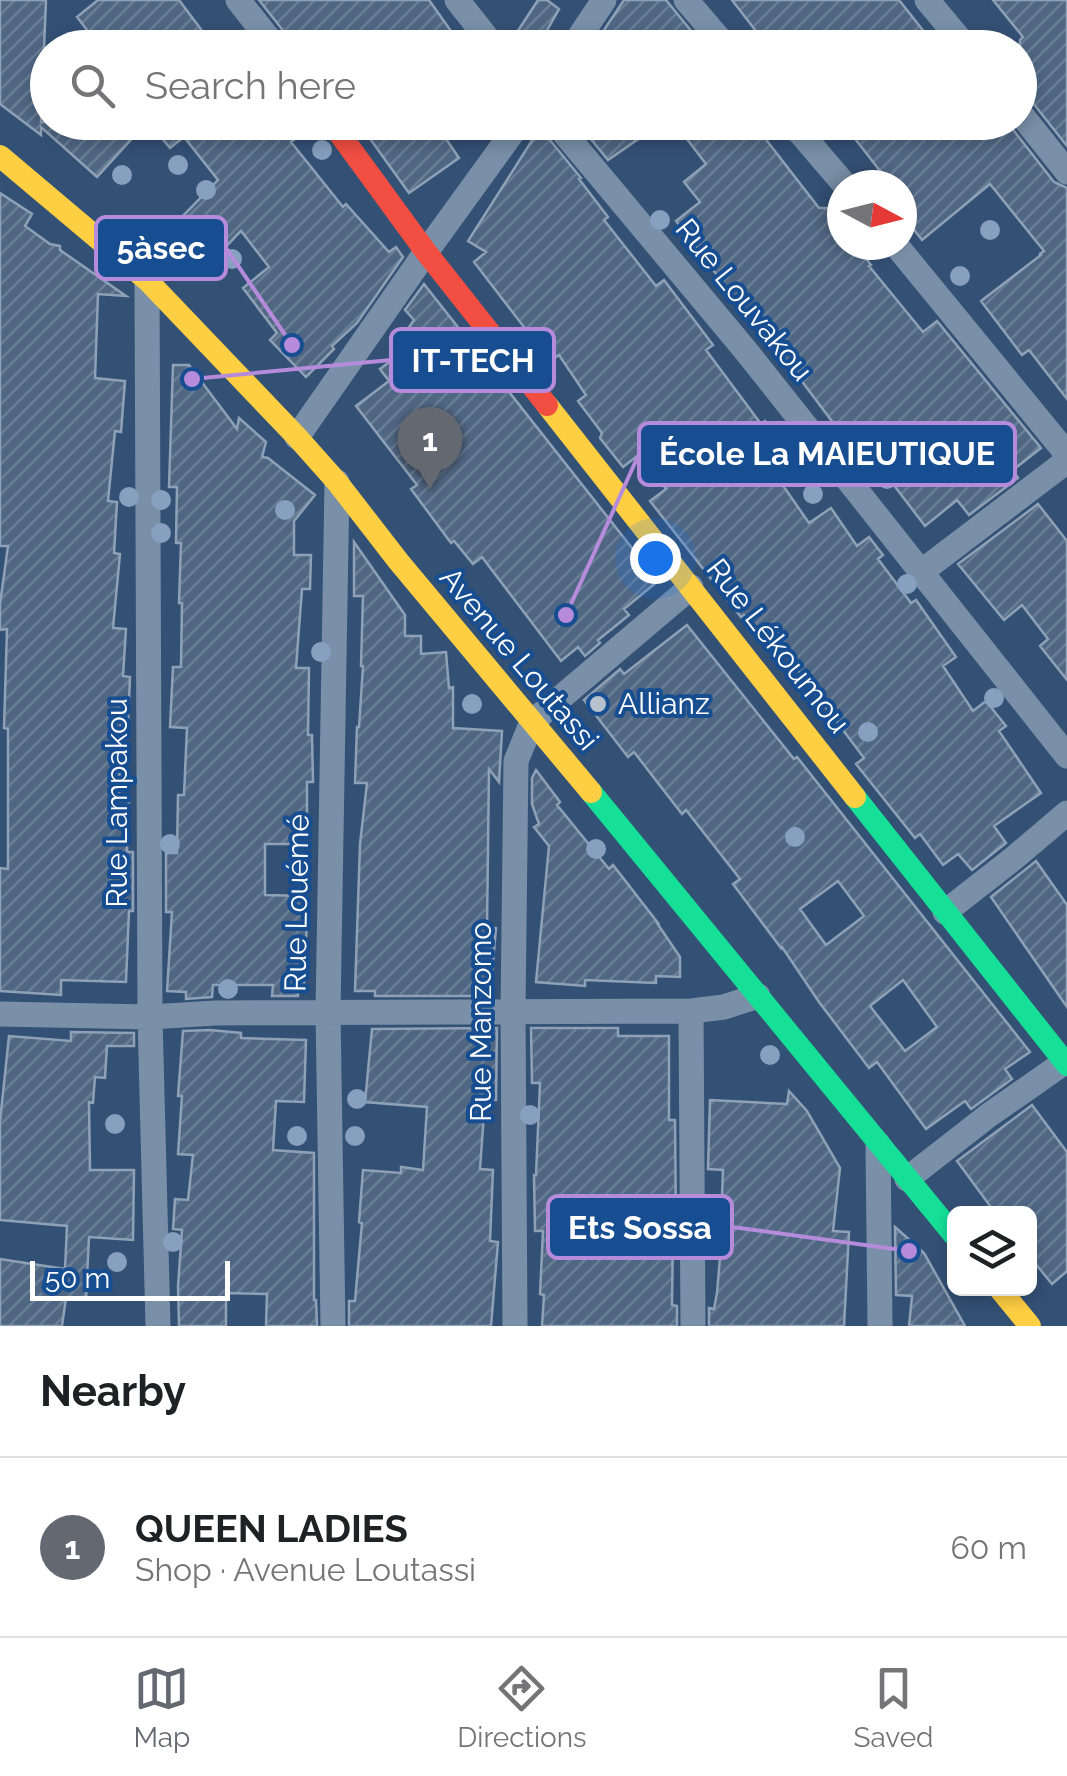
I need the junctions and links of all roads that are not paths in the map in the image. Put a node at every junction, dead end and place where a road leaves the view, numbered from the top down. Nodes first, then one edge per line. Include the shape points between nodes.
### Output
1 (238, 0) edge
2 (457, 0) edge
3 (604, 0) edge
4 (686, 0) edge
5 (927, 0) edge
6 (262, 30) edge
7 (481, 30) edge
8 (584, 30) edge
9 (712, 30) edge
10 (952, 30) edge
11 (1037, 134) edge
12 (344, 140) edge
13 (507, 140) edge
14 (570, 140) edge
15 (807, 140) edge
16 (0, 156) edge
17 (832, 170) edge
18 (1067, 172) edge
19 (426, 252) junction
20 (908, 260) edge
21 (147, 280) junction
22 (297, 437) junction
23 (1067, 457) edge
24 (337, 482) junction
25 (920, 572) junction
26 (691, 588) junction
27 (532, 722) junction
28 (1067, 756) edge
29 (1067, 813) edge
30 (944, 912) junction
31 (758, 996) junction
32 (513, 1011) junction
33 (691, 1011) junction
34 (328, 1012) junction
35 (0, 1014) edge
36 (150, 1017) junction
37 (1066, 1064) edge
38 (878, 1144) junction
39 (907, 1179) junction
40 (947, 1228) edge
41 (1006, 1296) edge
42 (158, 1326) edge
43 (333, 1326) edge
44 (515, 1326) edge
45 (693, 1326) edge
46 (880, 1326) edge
47 (1030, 1326) edge

1 - 6 street
2 - 7 street
3 - 8 street
4 - 9 street
5 - 10 street
11 - 18 street
12 - 19 main road, Rue Lékoumou
13 - 19 street
14 - 25 street, Rue Louvakou
15 - 17 street
16 - 21 main road, Avenue Loutassi
19 - 22 street
19 - 26 main road, Rue Lékoumou
20 - 23 street
21 - 22 main road, Avenue Loutassi
21 - 36 street, Rue Lampakou
22 - 24 main road, Avenue Loutassi
23 - 25 street
24 - 27 main road, Avenue Loutassi
24 - 34 street, Rue Louémé
25 - 28 street, Rue Louvakou
26 - 27 street
26 - 30 main road, Rue Lékoumou
27 - 31 main road, Avenue Loutassi
27 - 32 street, Rue Manzomo via 516,761
29 - 30 street
30 - 37 main road, Rue Lékoumou
31 - 33 street
31 - 38 main road, Avenue Loutassi
32 - 33 street
32 - 34 street
32 - 44 street, Rue Manzomo
33 - 45 street
34 - 36 street
34 - 43 street, Rue Louémé
35 - 36 street
36 - 42 street, Rue Lampakou
37 - 39 street
38 - 39 main road, Avenue Loutassi
38 - 46 street
39 - 40 main road, Avenue Loutassi
41 - 47 main road

